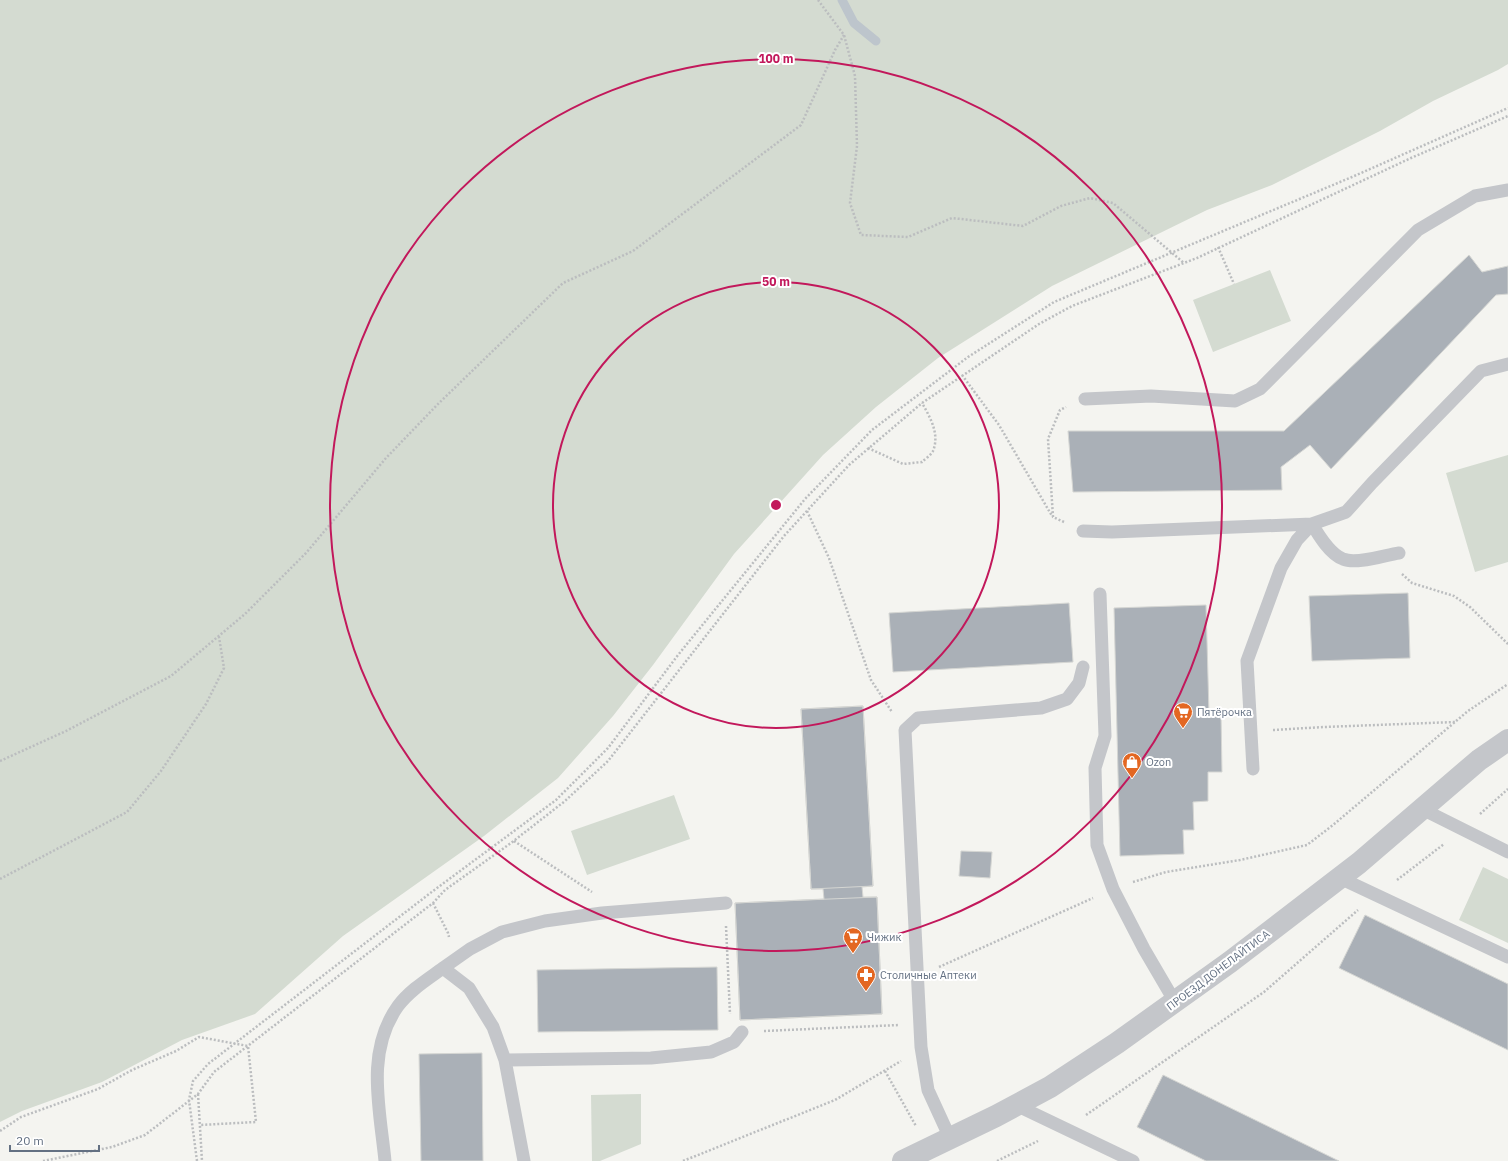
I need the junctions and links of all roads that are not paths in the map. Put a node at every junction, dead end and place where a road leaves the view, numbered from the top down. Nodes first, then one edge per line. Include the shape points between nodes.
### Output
1 (1508, 190) edge
2 (1508, 364) edge
3 (1085, 399) road end
4 (1312, 524) junction
5 (1084, 531) road end
6 (1393, 554) road end
7 (1100, 594) dead end
8 (1083, 667) dead end
9 (1508, 740) edge
10 (1253, 769) dead end
11 (1422, 809) junction
12 (1508, 852) edge
13 (1340, 878) junction
14 (726, 903) road end
15 (1508, 957) edge
16 (443, 968) junction
17 (1176, 1002) junction
18 (742, 1032) road end
19 (505, 1060) junction
20 (1016, 1105) junction
21 (950, 1138) junction
22 (912, 1157) edge
23 (385, 1161) edge
24 (524, 1161) edge
25 (1134, 1161) edge

1 - 3 lane via 1475,196 1418,230 1260,389 1235,401 1151,396
2 - 4 lane via 1481,371 1346,512
4 - 5 lane
4 - 6 lane via 1326,546 1343,559 1356,561
4 - 10 lane via 1297,540 1281,568 1247,661
7 - 17 lane via 1105,736 1095,768 1097,845 1113,889 1144,949
8 - 21 lane via 1079,684 1067,699 1041,708 918,718 905,730 921,1047 928,1090
9 - 11 street, ПРОЕЗД ДОНЕЛАЙТИСА via 1479,760
11 - 12 lane
11 - 13 street, ПРОЕЗД ДОНЕЛАЙТИСА
13 - 15 lane
13 - 17 street, ПРОЕЗД ДОНЕЛАЙТИСА
14 - 16 lane via 621,911 545,921 502,932 470,949
16 - 19 lane via 468,988 493,1026
16 - 23 lane via 420,984 399,1005 388,1023 381,1042 377,1064 377,1094
17 - 20 street, ПРОЕЗД ДОНЕЛАЙТИСА via 1050,1087
18 - 19 lane via 731,1043 711,1052 651,1058
19 - 24 lane
20 - 21 street, ПРОЕЗД ДОНЕЛАЙТИСА
20 - 25 lane
21 - 22 street, ПРОЕЗД ДОНЕЛАЙТИСА

